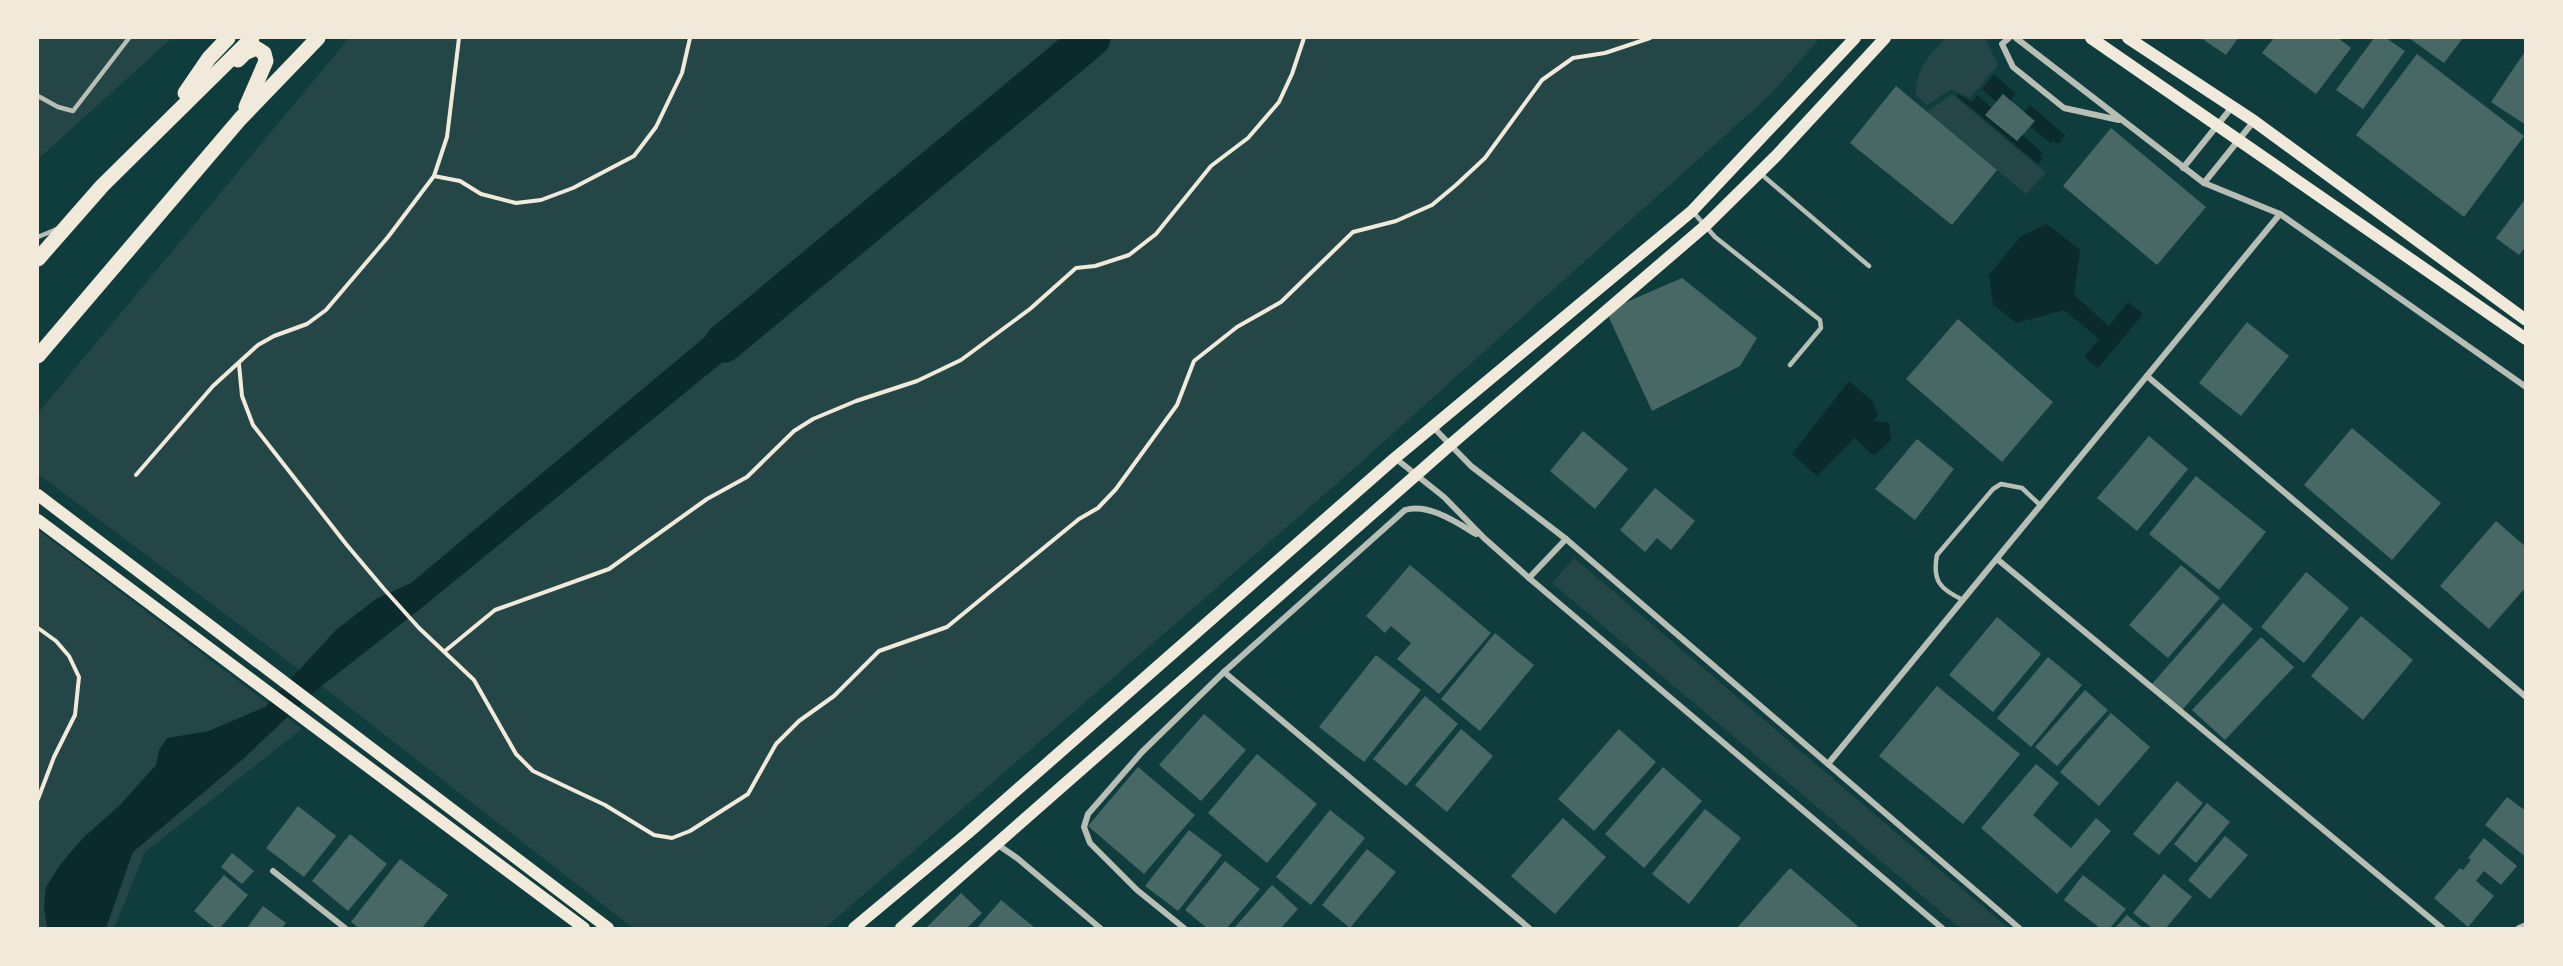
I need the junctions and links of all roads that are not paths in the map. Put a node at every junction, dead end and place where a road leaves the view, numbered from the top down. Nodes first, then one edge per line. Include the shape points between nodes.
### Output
1 (129, 38) edge
2 (228, 38) edge
3 (252, 38) edge
4 (1855, 38) edge
5 (1885, 38) edge
6 (2008, 38) edge
7 (2016, 38) edge
8 (2091, 38) edge
9 (2128, 38) edge
10 (314, 40) edge
11 (38, 96) edge
12 (2232, 108) junction
13 (240, 119) junction
14 (2122, 121) junction
15 (2254, 121) junction
16 (165, 122) junction
17 (2219, 125) junction
18 (2239, 139) junction
19 (2183, 168) junction
20 (1759, 172) junction
21 (2204, 183) junction
22 (1692, 211) junction
23 (2280, 214) junction
24 (67, 226) junction
25 (1705, 226) junction
26 (38, 237) edge
27 (38, 259) edge
28 (1869, 266) dead end
29 (2526, 320) edge
30 (2526, 339) edge
31 (38, 356) edge
32 (1790, 365) dead end
33 (2147, 376) junction
34 (2526, 387) edge
35 (1432, 427) junction
36 (1449, 446) junction
37 (1395, 458) junction
38 (1416, 476) junction
39 (38, 495) edge
40 (2041, 506) junction
41 (38, 520) edge
42 (1484, 538) junction
43 (1566, 539) junction
44 (1997, 559) junction
45 (1530, 578) junction
46 (1963, 600) junction
47 (1224, 672) junction
48 (2526, 697) edge
49 (1828, 764) junction
50 (998, 845) junction
51 (273, 872) dead end
52 (2526, 925) edge
53 (345, 928) edge
54 (584, 928) edge
55 (608, 928) edge
56 (854, 928) edge
57 (901, 928) edge
58 (1100, 928) edge
59 (1184, 928) edge
60 (1529, 928) edge
61 (1942, 928) edge
62 (2019, 928) edge
63 (2442, 928) edge
64 (2519, 928) edge

1 - 11 lane via 73,111
2 - 16 main road via 209,58
3 - 16 main road
4 - 22 main road
5 - 20 main road
6 - 14 street via 2002,44 2013,68 2064,108
7 - 14 street
8 - 17 main road
9 - 12 main road
10 - 13 main road
12 - 15 main road
12 - 17 street
13 - 16 main road via 266,61 264,53 256,48 245,53
13 - 31 main road
14 - 19 street
15 - 18 street
15 - 29 main road
16 - 24 main road
17 - 18 main road
17 - 19 street
18 - 21 street
18 - 30 main road
19 - 21 street
20 - 25 main road
20 - 28 lane
21 - 23 street
22 - 25 lane
22 - 35 main road
23 - 33 street
23 - 34 street
24 - 26 lane
24 - 27 main road
25 - 32 lane via 1820,320 1821,328
25 - 36 main road
33 - 40 street
33 - 48 street
35 - 36 street
35 - 37 main road
36 - 38 main road
36 - 43 street
37 - 38 street
37 - 56 main road via 968,833
38 - 42 street via 1444,497
38 - 50 main road
39 - 55 main road
40 - 44 street
40 - 46 lane via 2022,488 2001,484 1937,555 1934,568 1938,583
41 - 54 main road
42 - 45 street
42 - 47 street via 1420,508 1405,510
43 - 45 street
43 - 49 street
44 - 46 street
44 - 63 street
45 - 61 street
46 - 49 street
47 - 59 street via 1142,752 1088,814 1084,827 1090,843 1137,890
47 - 60 street
49 - 62 street
50 - 57 main road
50 - 58 street
51 - 53 street
52 - 64 street

